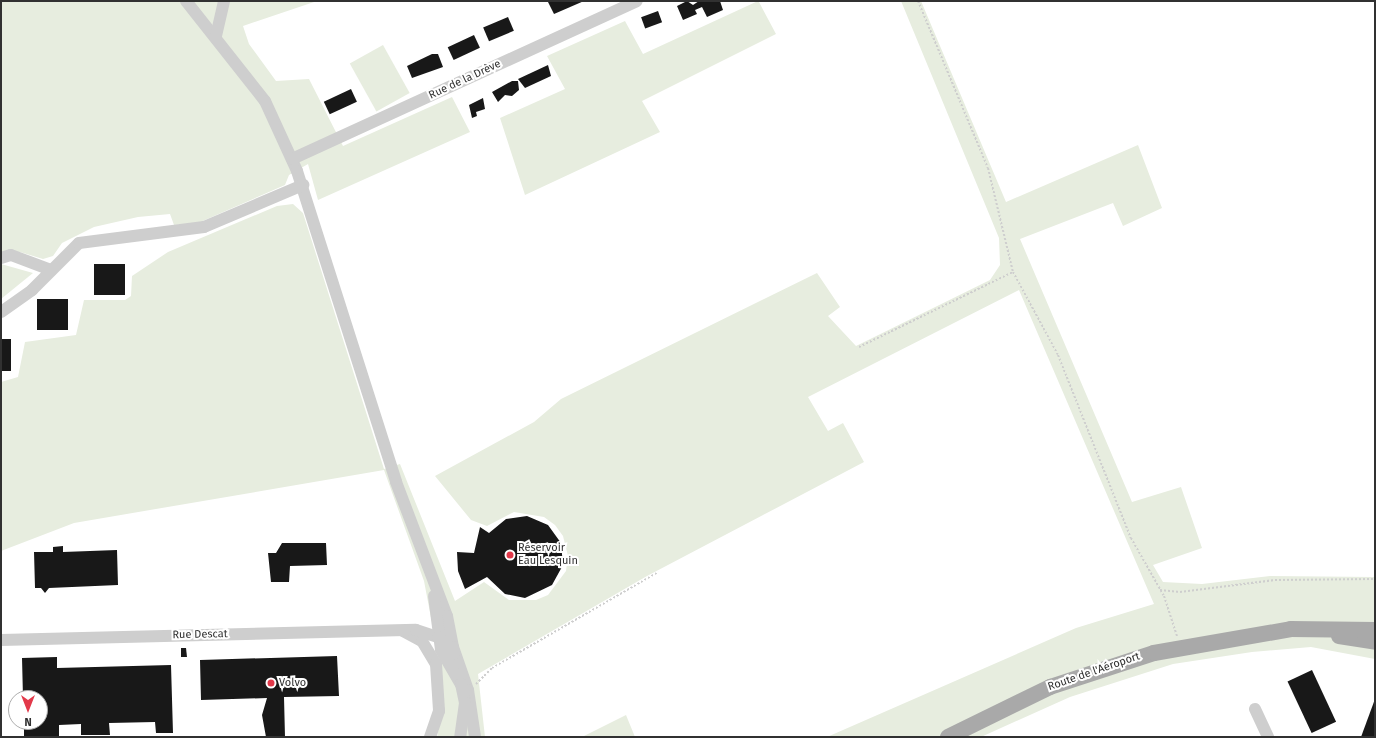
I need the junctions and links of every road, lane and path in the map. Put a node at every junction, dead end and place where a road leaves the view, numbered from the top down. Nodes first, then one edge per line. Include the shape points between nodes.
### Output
1 (186, 1) edge
2 (224, 1) edge
3 (637, 1) edge
4 (918, 1) edge
5 (216, 36) junction
6 (292, 159) junction
7 (303, 185) junction
8 (1, 258) edge
9 (51, 270) junction
10 (1013, 272) junction
11 (1, 312) edge
12 (859, 347) dead end
13 (658, 572) dead end
14 (1375, 579) edge
15 (1160, 590) junction
16 (439, 607) junction
17 (398, 630) junction
18 (1375, 630) edge
19 (1250, 635) junction
20 (438, 637) junction
21 (1, 640) edge
22 (1375, 642) edge
23 (1181, 647) junction
24 (455, 654) junction
25 (467, 686) junction
26 (1255, 709) dead end
27 (430, 737) edge
28 (460, 737) edge
29 (475, 737) edge
30 (948, 737) edge
31 (1268, 737) edge

1 - 5 street
2 - 5 street
3 - 6 street, Rue de la Drève
4 - 10 path via 988,168
5 - 6 street via 265,101
6 - 7 street
7 - 9 street via 204,227 84,241 74,246
7 - 16 street
8 - 9 street via 12,255
9 - 11 street via 24,297
10 - 12 path
10 - 15 path via 1058,354 1131,538
13 - 25 path via 492,668 480,682
14 - 15 path via 1275,580 1180,592
15 - 23 path
16 - 20 street
16 - 24 street
17 - 20 street, Rue Descat via 420,630
17 - 21 street, Rue Descat
17 - 27 street, Rue Descat via 415,636 430,650 438,680 438,711
18 - 19 main road, Route de l'Aéroport via 1314,627
19 - 22 main road, Route de l'Aéroport via 1310,634
19 - 23 main road, Route de l'Aéroport
20 - 24 street, Rue Descat
20 - 28 street via 443,655 464,698
23 - 30 main road, Route de l'Aéroport via 1120,662 1050,687
24 - 25 street
25 - 29 street
26 - 31 street

